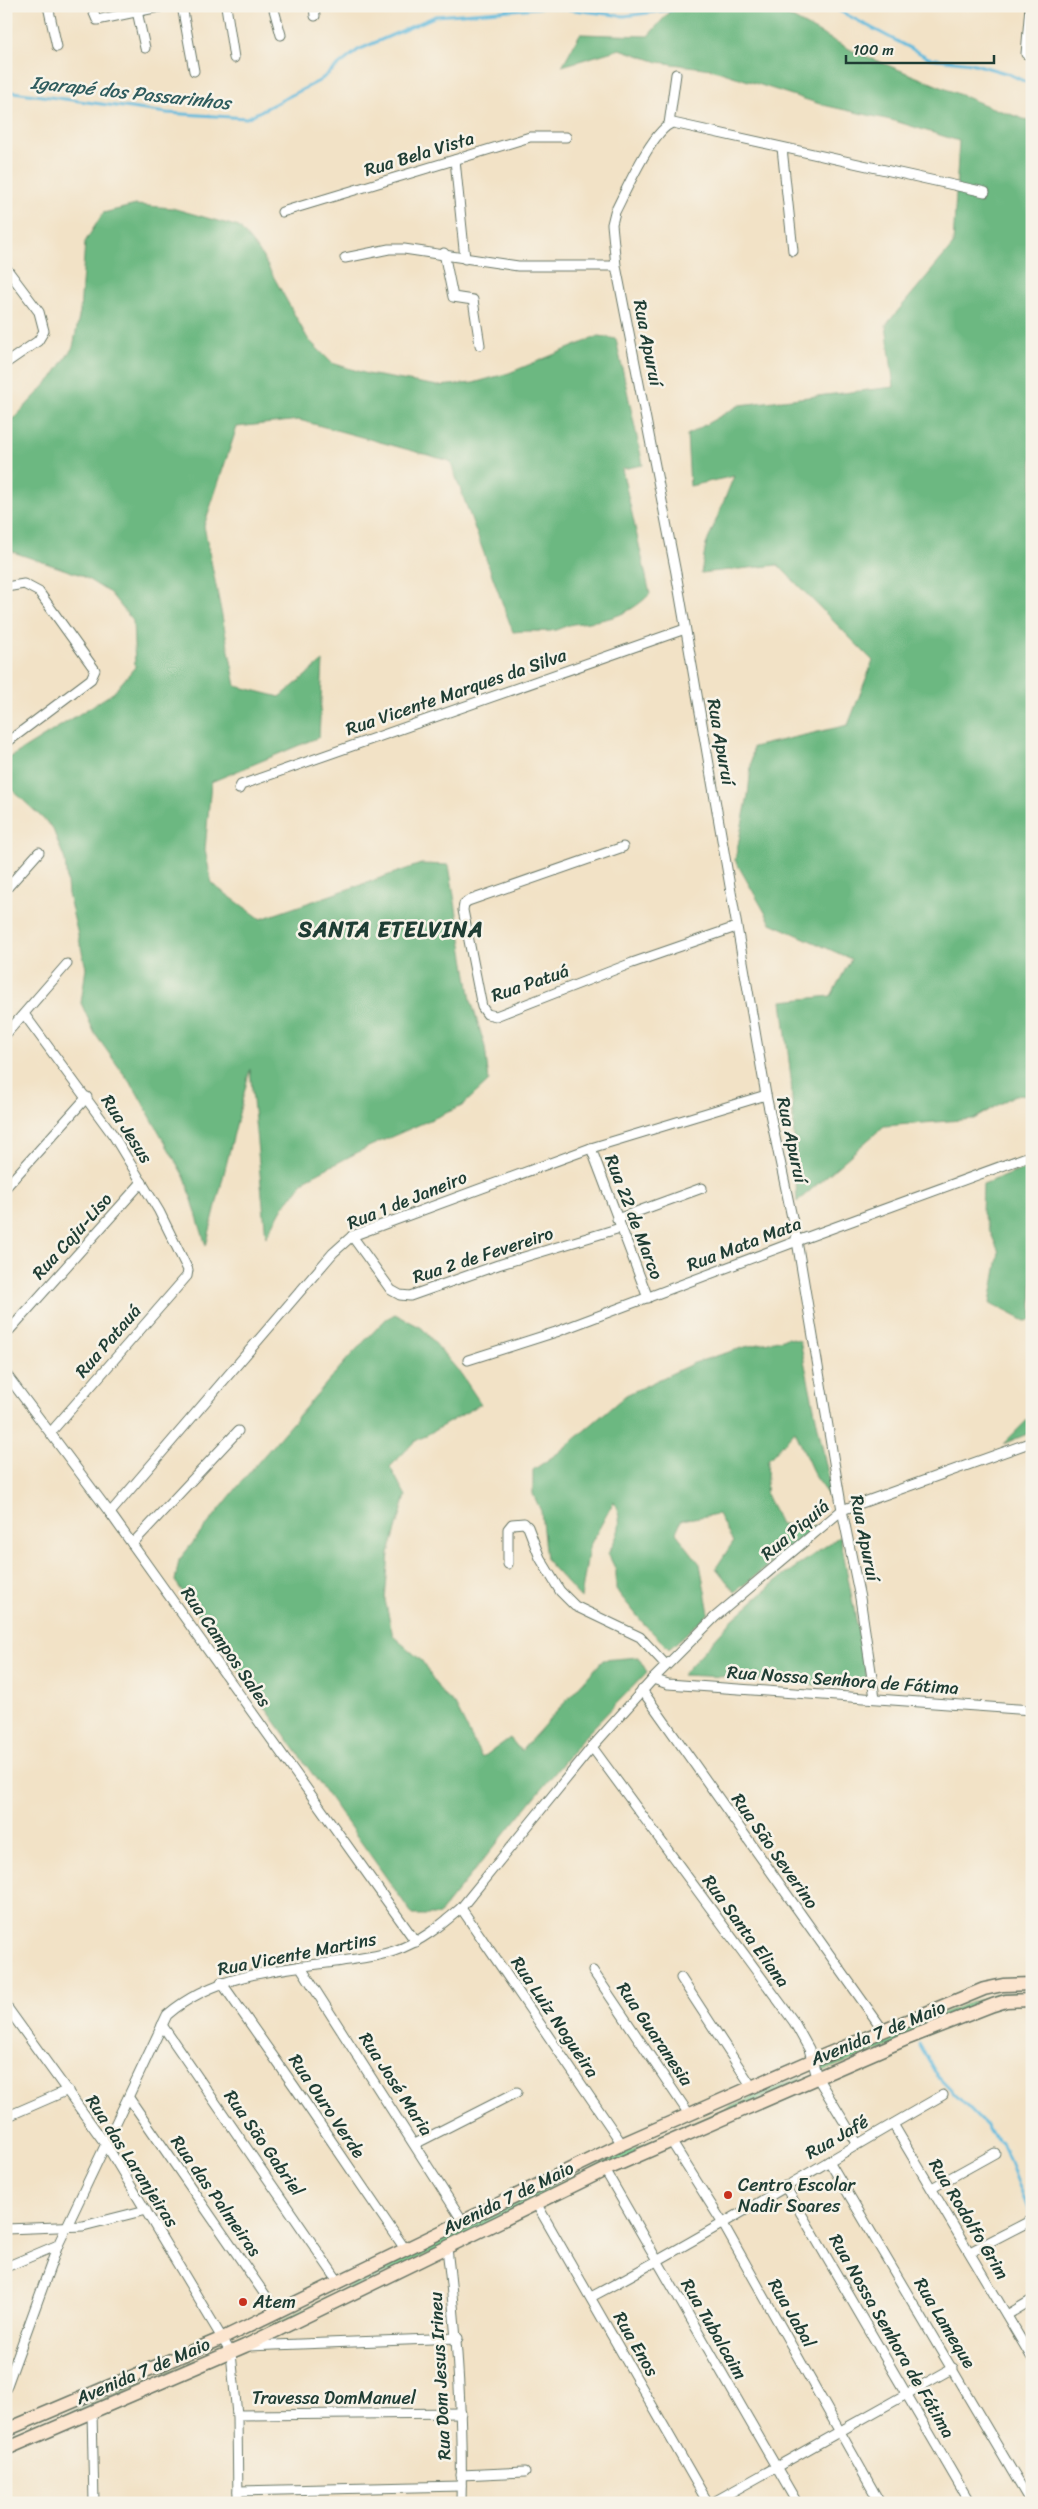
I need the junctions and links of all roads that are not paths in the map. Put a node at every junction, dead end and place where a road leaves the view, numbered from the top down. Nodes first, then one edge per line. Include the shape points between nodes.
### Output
1 (48, 6) edge
2 (91, 6) edge
3 (164, 6) edge
4 (182, 6) edge
5 (226, 6) edge
6 (273, 6) edge
7 (314, 6) edge
8 (1030, 6) edge
9 (137, 11) junction
10 (315, 16) dead end
11 (1029, 28) edge
12 (282, 35) dead end
13 (57, 47) dead end
14 (146, 48) dead end
15 (1026, 54) dead end
16 (234, 58) dead end
17 (194, 71) dead end
18 (676, 74) dead end
19 (669, 124) junction
20 (566, 137) dead end
21 (782, 148) junction
22 (455, 160) junction
23 (985, 192) dead end
24 (282, 212) dead end
25 (793, 251) dead end
26 (444, 253) junction
27 (346, 258) dead end
28 (465, 258) junction
29 (616, 266) junction
30 (6, 268) edge
31 (480, 345) dead end
32 (6, 363) edge
33 (6, 587) edge
34 (685, 629) junction
35 (6, 743) edge
36 (239, 789) dead end
37 (623, 847) dead end
38 (39, 852) dead end
39 (6, 889) edge
40 (736, 927) junction
41 (67, 964) dead end
42 (24, 1014) junction
43 (6, 1034) edge
44 (766, 1095) junction
45 (87, 1097) junction
46 (591, 1148) junction
47 (1032, 1155) edge
48 (142, 1182) junction
49 (6, 1187) edge
50 (702, 1188) dead end
51 (619, 1223) junction
52 (352, 1236) junction
53 (797, 1241) junction
54 (188, 1270) joint
55 (648, 1298) junction
56 (6, 1334) edge
57 (468, 1360) dead end
58 (6, 1374) edge
59 (238, 1431) dead end
60 (51, 1432) junction
61 (1032, 1442) edge
62 (842, 1510) junction
63 (110, 1513) junction
64 (132, 1544) junction
65 (508, 1564) dead end
66 (666, 1665) junction
67 (653, 1679) junction
68 (642, 1690) junction
69 (874, 1698) junction
70 (1032, 1710) edge
71 (592, 1747) junction
72 (461, 1908) junction
73 (416, 1942) junction
74 (300, 1966) junction
75 (593, 1971) dead end
76 (681, 1978) dead end
77 (221, 1982) junction
78 (1032, 1984) edge
79 (1032, 2000) edge
80 (6, 2006) edge
81 (162, 2025) junction
82 (883, 2030) junction
83 (813, 2060) junction
84 (817, 2077) junction
85 (752, 2087) junction
86 (68, 2090) junction
87 (517, 2092) dead end
88 (943, 2095) dead end
89 (129, 2098) junction
90 (689, 2114) junction
91 (6, 2117) edge
92 (893, 2124) junction
93 (671, 2141) junction
94 (415, 2144) junction
95 (622, 2144) junction
96 (857, 2144) junction
97 (107, 2146) junction
98 (995, 2153) dead end
99 (830, 2161) junction
100 (604, 2170) junction
101 (785, 2186) junction
102 (932, 2188) junction
103 (536, 2203) junction
104 (146, 2210) junction
105 (462, 2220) junction
106 (1032, 2220) edge
107 (722, 2222) junction
108 (67, 2228) junction
109 (6, 2229) edge
110 (58, 2245) junction
111 (448, 2248) junction
112 (404, 2249) junction
113 (970, 2252) junction
114 (656, 2263) junction
115 (6, 2267) edge
116 (338, 2281) junction
117 (591, 2298) junction
118 (1032, 2300) edge
119 (277, 2312) junction
120 (1007, 2315) junction
121 (223, 2338) junction
122 (458, 2338) junction
123 (245, 2346) junction
124 (231, 2353) junction
125 (1032, 2358) edge
126 (953, 2368) junction
127 (6, 2388) edge
128 (906, 2393) junction
129 (92, 2412) junction
130 (461, 2413) junction
131 (237, 2415) junction
132 (6, 2430) edge
133 (840, 2430) junction
134 (6, 2449) edge
135 (776, 2467) junction
136 (525, 2472) dead end
137 (461, 2475) junction
138 (461, 2486) junction
139 (238, 2491) junction
140 (94, 2503) edge
141 (238, 2503) edge
142 (461, 2503) edge
143 (708, 2503) edge
144 (712, 2503) edge
145 (797, 2503) edge
146 (880, 2503) edge
147 (970, 2503) edge
148 (1031, 2503) edge

1 - 13 street
2 - 9 street via 97,20
3 - 9 street
4 - 17 street
5 - 16 street
6 - 12 street
7 - 10 street
8 - 11 street
9 - 14 street
11 - 15 street
18 - 19 street
19 - 21 street via 686,125
19 - 29 street, Rua Apuruí via 651,145 615,212 612,224
20 - 22 street, Rua Bela Vista via 530,137
21 - 23 street
21 - 25 street
22 - 24 street, Rua Bela Vista
22 - 28 street
26 - 27 street via 389,249
26 - 28 street
26 - 31 street via 453,297 472,300
28 - 29 street via 518,266
29 - 34 street, Rua Apuruí
30 - 32 street via 39,312 44,331 38,341
33 - 35 street via 24,584 39,592 95,670 91,679
34 - 36 street, Rua Vicente Marques da Silva via 241,785
34 - 40 street, Rua Apuruí
37 - 40 street, Rua Patuá via 464,904 480,998 487,1014 496,1016
38 - 39 street
40 - 44 street, Rua Apuruí
41 - 42 street
42 - 43 street
42 - 45 street, Rua Jesus
44 - 46 street, Rua 1 de Janeiro
44 - 53 street, Rua Apuruí
45 - 48 street, Rua Jesus
45 - 49 street
46 - 51 street, Rua 22 de Marco
46 - 52 street, Rua 1 de Janeiro
47 - 53 street, Rua Mata Mata
48 - 54 street, Rua Jesus via 160,1211
48 - 56 street, Rua Caju-Liso
50 - 51 street, Rua 2 de Fevereiro
51 - 52 street, Rua 2 de Fevereiro via 410,1296 400,1296 391,1290
51 - 55 street, Rua 22 de Marco
52 - 63 street, Rua 1 de Janeiro via 326,1261
53 - 55 street, Rua Mata Mata
53 - 62 street, Rua Apuruí
54 - 60 street, Rua Patauá via 187,1276
55 - 57 street, Rua Mata Mata
58 - 60 street, Rua Campos Sales
59 - 64 street
60 - 63 street, Rua Campos Sales
61 - 62 street, Rua Piquiá
62 - 66 street, Rua Piquiá via 715,1618
62 - 69 street, Rua Apuruí via 860,1598
63 - 64 street, Rua Campos Sales
64 - 73 street, Rua Campos Sales
65 - 66 street via 508,1529 512,1524 524,1523 548,1574 570,1601 640,1637
66 - 67 street, Rua Piquiá
67 - 68 street, Rua Piquiá
67 - 69 street, Rua Nossa Senhora de Fátima via 668,1684
68 - 71 street, Rua Vicente Martins
68 - 82 street, Rua São Severino
69 - 70 street, Rua Nossa Senhora de Fátima
71 - 72 street, Rua Vicente Martins
71 - 83 street, Rua Santa Eliana via 794,2022
72 - 73 street, Rua Vicente Martins
72 - 95 street, Rua Luiz Nogueira
73 - 74 street, Rua Vicente Martins via 393,1951
74 - 77 street, Rua Vicente Martins
74 - 94 street, Rua José Maria
75 - 90 street, Rua Guaranesia
76 - 85 street
77 - 81 street, Rua Vicente Martins via 180,2004 167,2015
77 - 112 street, Rua Ouro Verde
78 - 82 main road, Avenida 7 de Maio via 984,1989
79 - 84 main road, Avenida 7 de Maio via 1006,2001
80 - 86 street, Rua das Laranjeiras
81 - 89 street, Rua Vicente Martins
81 - 116 street, Rua São Gabriel
82 - 83 main road, Avenida 7 de Maio
83 - 84 street, Rua Santa Eliana
83 - 85 main road, Avenida 7 de Maio
84 - 93 main road, Avenida 7 de Maio
84 - 96 street, Rua Santa Eliana
85 - 90 main road, Avenida 7 de Maio
86 - 91 street
86 - 97 street, Rua das Laranjeiras
87 - 94 street
88 - 92 street, Rua Jafé
89 - 97 street, Rua Vicente Martins
89 - 119 street, Rua das Palmeiras
90 - 95 main road, Avenida 7 de Maio
92 - 96 street, Rua Jafé
92 - 102 street, Rua Rodolfo Grim
93 - 100 main road, Avenida 7 de Maio
93 - 107 street, Rua Jabal
94 - 105 street, Rua José Maria
95 - 105 main road, Avenida 7 de Maio
96 - 99 street, Rua Jafé
97 - 104 street, Rua das Laranjeiras
97 - 108 street, Rua Vicente Martins
98 - 102 street
99 - 101 street, Rua Jafé
99 - 126 street, Rua Lameque
100 - 103 main road, Avenida 7 de Maio
100 - 114 street, Rua Tubalcaim
101 - 107 street, Rua Jafé
101 - 128 street, Rua Nossa Senhora de Fátima
102 - 113 street, Rua Rodolfo Grim
103 - 111 main road, Avenida 7 de Maio
103 - 117 street, Rua Enos
104 - 108 street via 115,2220
104 - 121 street, Rua das Laranjeiras
105 - 112 main road, Avenida 7 de Maio
106 - 113 street
107 - 114 street, Rua Jafé
107 - 133 street, Rua Jabal
108 - 109 street
108 - 110 street, Rua Vicente Martins
110 - 115 street
110 - 127 street, Rua Vicente Martins
111 - 122 street, Rua Dom Jesus Irineu
111 - 123 main road, Avenida 7 de Maio
112 - 116 main road, Avenida 7 de Maio
113 - 120 street, Rua Rodolfo Grim
114 - 117 street, Rua Jafé
114 - 135 street, Rua Tubalcaim
116 - 119 main road, Avenida 7 de Maio
117 - 143 street, Rua Enos
118 - 120 street
119 - 121 main road, Avenida 7 de Maio
120 - 125 street, Rua Rodolfo Grim
121 - 124 street, Rua das Laranjeiras
121 - 132 main road, Avenida 7 de Maio
122 - 123 street
122 - 130 street, Rua Dom Jesus Irineu
123 - 124 main road, Avenida 7 de Maio
124 - 129 main road, Avenida 7 de Maio
124 - 131 street
126 - 128 street
126 - 148 street, Rua Lameque
128 - 133 street
128 - 147 street, Rua Nossa Senhora de Fátima
129 - 134 main road, Avenida 7 de Maio
129 - 140 street
130 - 131 street, Travessa DomManuel
130 - 137 street, Rua Dom Jesus Irineu
131 - 139 street
133 - 135 street
133 - 146 street, Rua Jabal
135 - 144 street
135 - 145 street, Rua Tubalcaim
136 - 137 street
137 - 138 street, Rua Dom Jesus Irineu
138 - 139 street
138 - 142 street, Rua Dom Jesus Irineu
139 - 141 street

